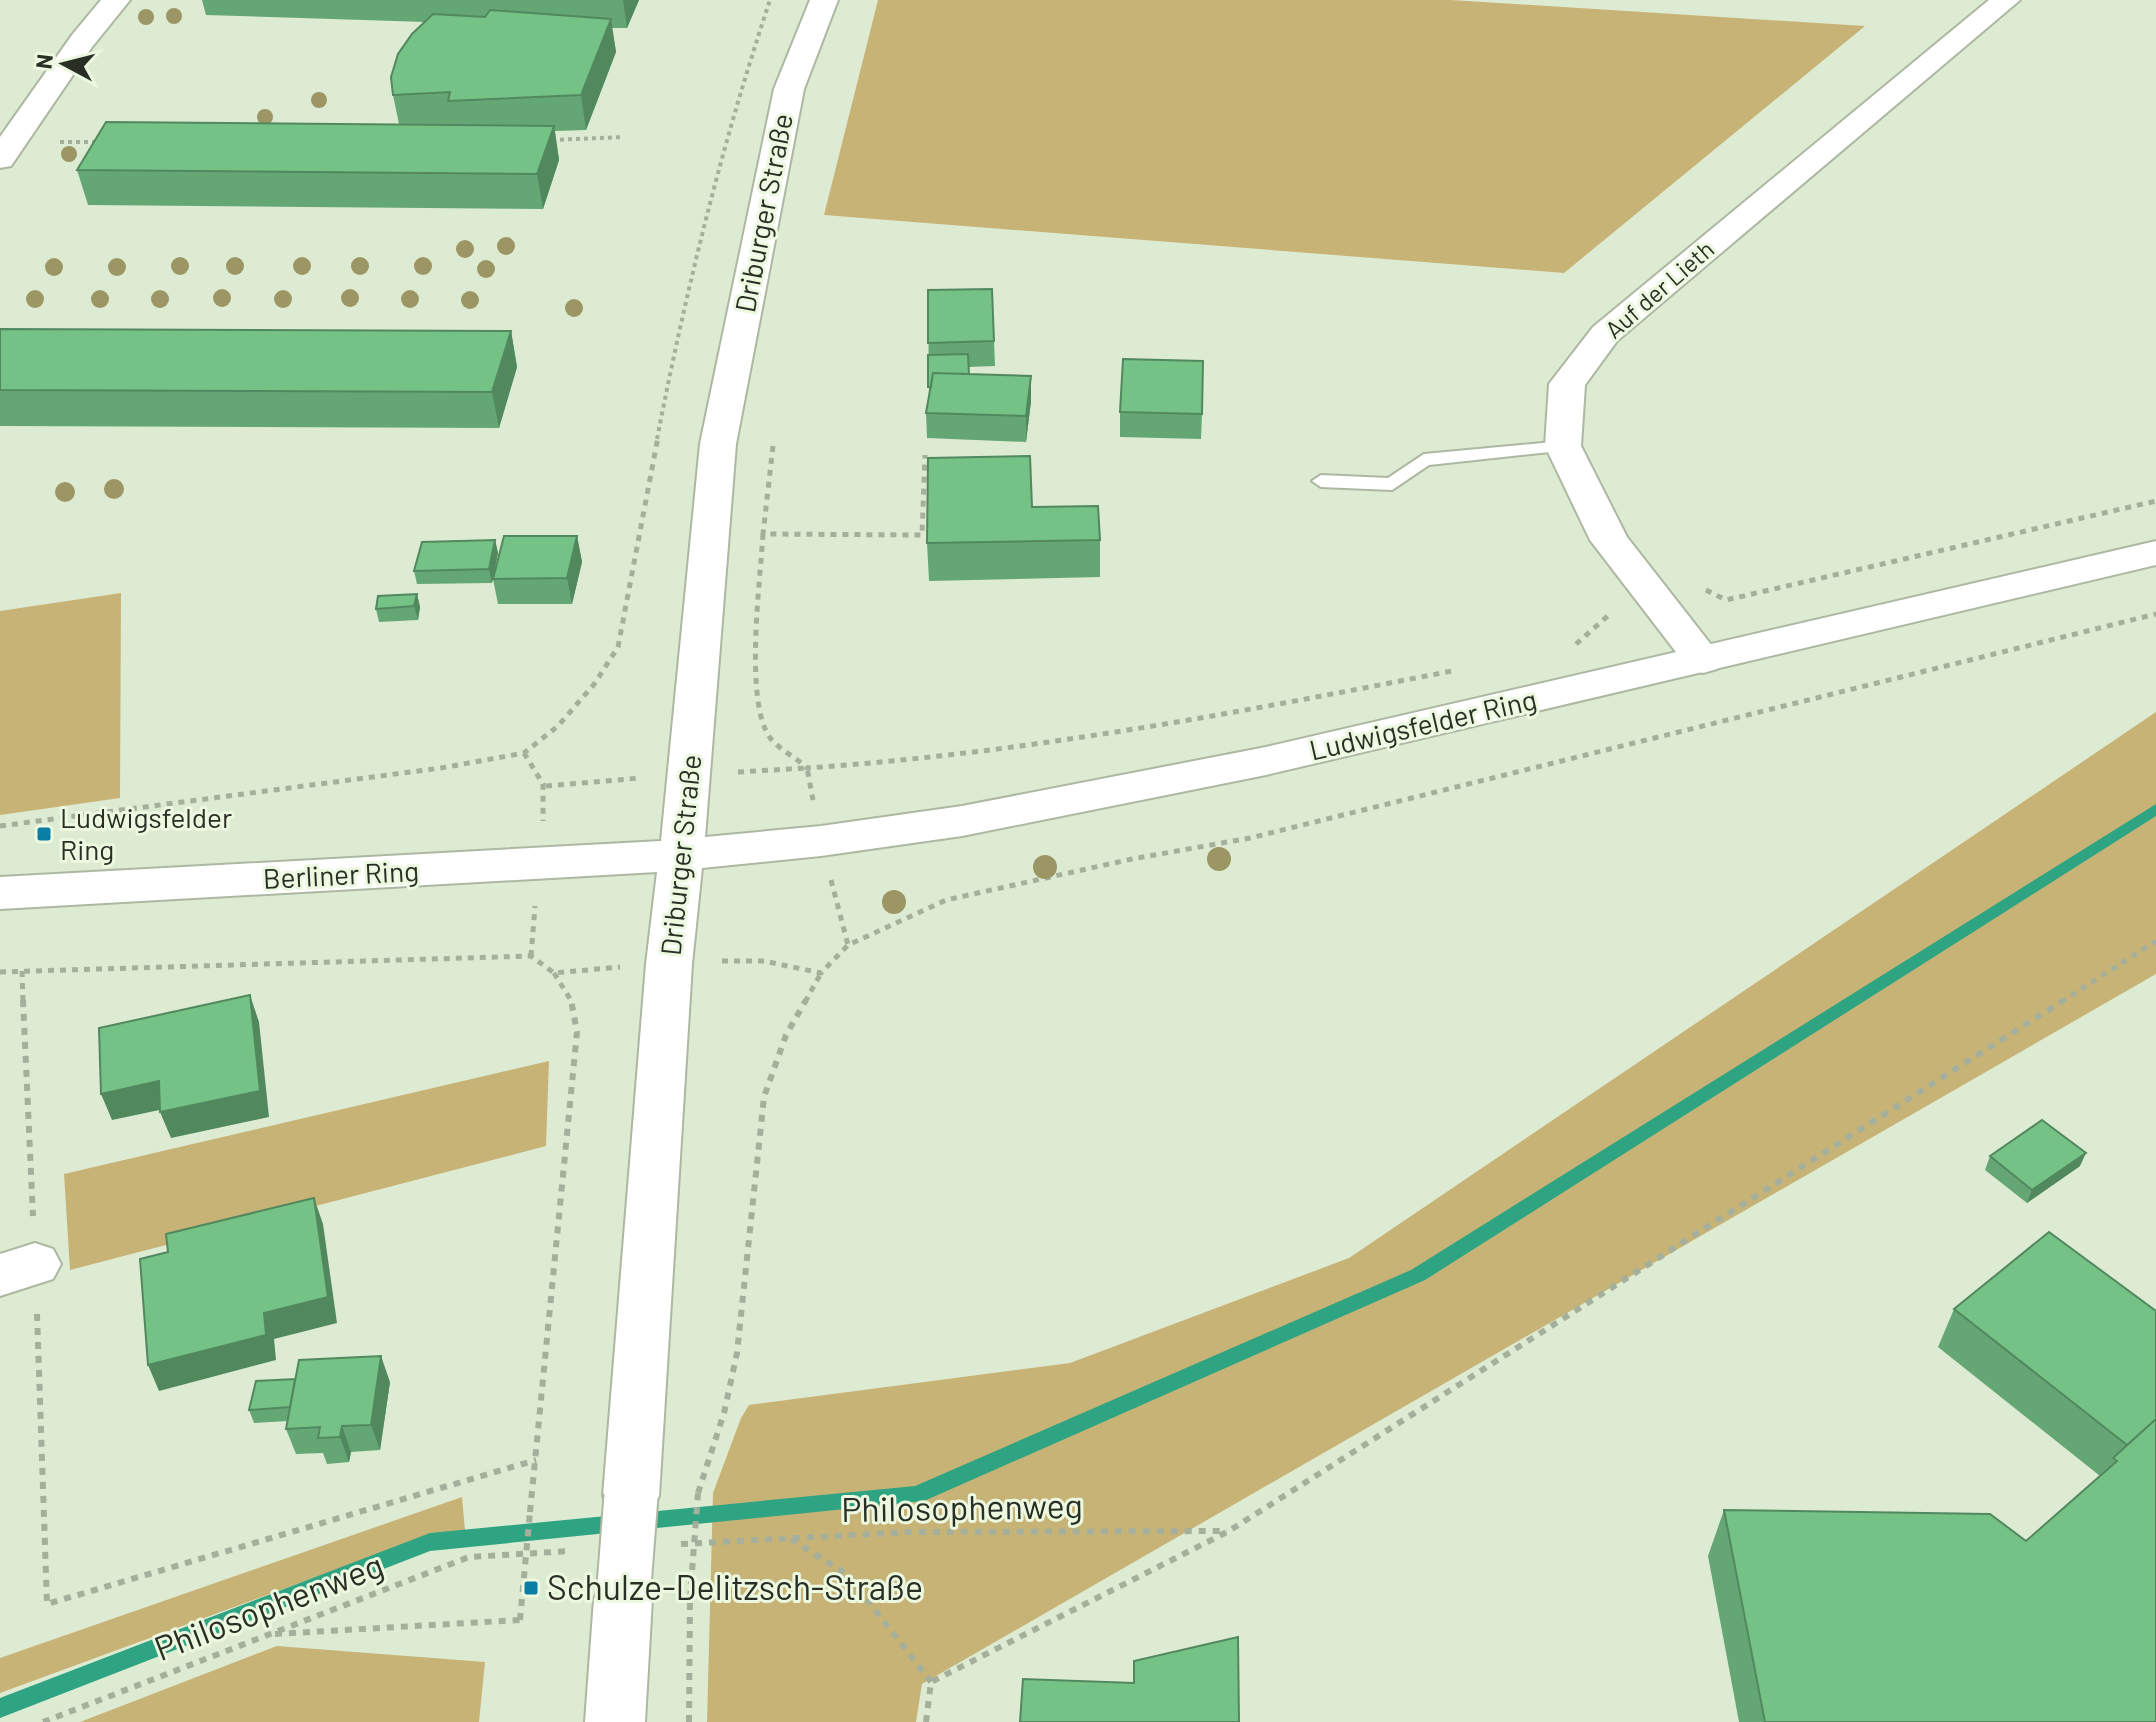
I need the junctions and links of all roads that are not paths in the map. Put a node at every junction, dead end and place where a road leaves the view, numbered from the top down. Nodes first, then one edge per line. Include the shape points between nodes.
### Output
1 (116, 0) edge
2 (824, 0) edge
3 (2006, 0) edge
4 (0, 159) edge
5 (1563, 446) junction
6 (1321, 481) dead end
7 (2156, 553) edge
8 (1703, 660) junction
9 (681, 855) junction
10 (0, 893) edge
11 (615, 1722) edge

1 - 4 main road
2 - 9 main road, Driburger Straße via 789,89 718,444
3 - 5 main road, Auf der Lieth via 1605,334 1567,384
5 - 6 lane via 1424,460 1392,484
5 - 8 main road, Auf der Lieth via 1609,540
7 - 8 main road, Ludwigsfelder Ring
8 - 9 main road, Ludwigsfelder Ring via 1266,761 977,818
9 - 10 main road, Berliner Ring
9 - 11 main road, Driburger Straße, bridge

